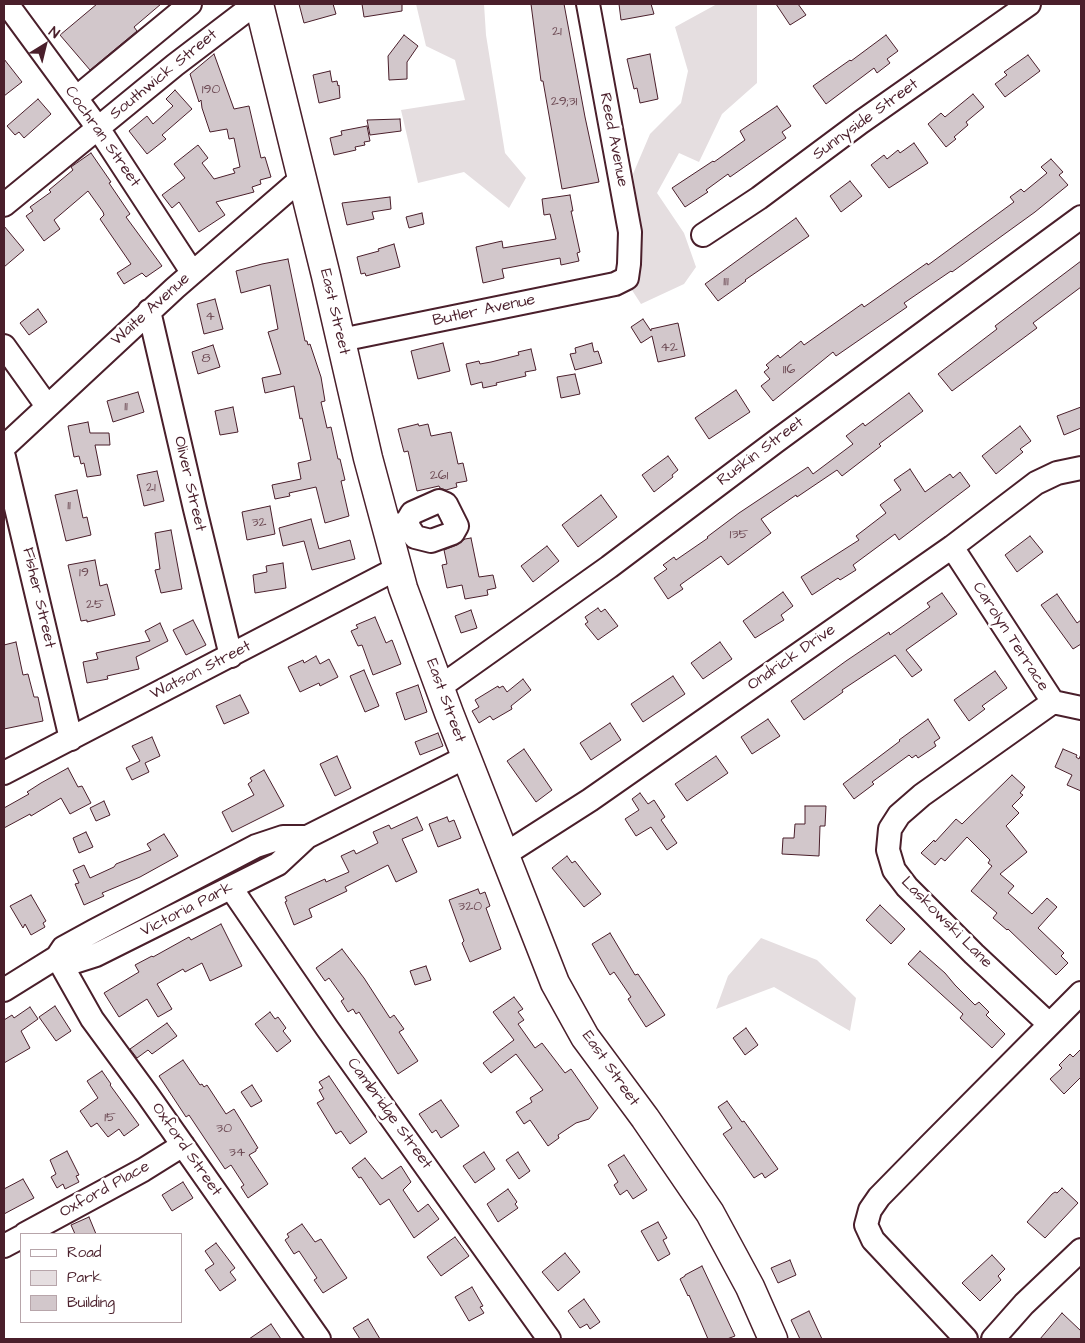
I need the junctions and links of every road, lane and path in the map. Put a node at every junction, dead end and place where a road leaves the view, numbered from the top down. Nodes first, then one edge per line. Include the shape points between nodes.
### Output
1 (6, 4) edge
2 (190, 4) edge
3 (255, 4) edge
4 (259, 4) edge
5 (588, 4) edge
6 (1029, 4) edge
7 (161, 28) junction
8 (186, 57) junction
9 (76, 98) junction
10 (98, 128) junction
11 (302, 178) junction
12 (4, 205) edge
13 (1081, 217) edge
14 (703, 235) dead end
15 (192, 272) junction
16 (626, 278) joint
17 (149, 311) junction
18 (341, 340) junction
19 (4, 346) edge
20 (47, 406) junction
21 (4, 447) edge
22 (4, 457) edge
23 (1081, 468) edge
24 (952, 547) junction
25 (398, 568) junction
26 (231, 656) junction
27 (440, 688) junction
28 (1053, 702) junction
29 (1081, 708) edge
30 (71, 739) junction
31 (466, 757) junction
32 (4, 773) edge
33 (307, 837) junction
34 (504, 855) junction
35 (231, 888) junction
36 (58, 957) junction
37 (4, 990) edge
38 (1081, 993) edge
39 (1050, 1024) junction
40 (183, 1145) junction
41 (27, 1233) edge
42 (20, 1237) edge
43 (4, 1246) edge
44 (1081, 1250) edge
45 (318, 1339) edge
46 (549, 1339) edge
47 (773, 1339) edge
48 (966, 1339) edge
49 (993, 1339) edge

1 - 9 street, Cochran Street
2 - 7 street
3 - 8 street, Southwick Street
4 - 11 main road, East Street
5 - 16 street, Reed Avenue via 630,232
6 - 14 street, Sunnyside Street
7 - 8 street
7 - 9 street
8 - 10 street, Southwick Street
9 - 10 street, Cochran Street
10 - 12 street, Southwick Street
10 - 15 street, Cochran Street
11 - 15 street, Waite Avenue
11 - 18 main road, East Street
13 - 27 street, Ruskin Street via 782,436 610,567
15 - 17 street, Waite Avenue
16 - 18 street, Butler Avenue via 615,284
17 - 20 street, Waite Avenue
17 - 26 street, Oliver Street
18 - 25 main road, East Street via 368,458 396,525
19 - 20 street
20 - 21 street, Waite Avenue
22 - 30 street, Fisher Street
23 - 24 street, Ondrick Drive via 1057,473 1036,483
24 - 28 street, Carolyn Terrace
24 - 34 street, Ondrick Drive via 590,800
25 - 26 street, Watson Street
25 - 27 main road, East Street
26 - 30 street, Watson Street
27 - 31 main road, East Street
28 - 29 street, Carolyn Terrace
28 - 39 street, Laskowski Lane via 922,795 899,815 890,830 888,850 894,870 908,887
30 - 32 street, Watson Street
31 - 33 street, Victoria Park
31 - 34 main road, East Street
33 - 35 street, Victoria Park via 278,864
33 - 36 street, Victoria Park via 283,837 256,846 94,931 64,948
34 - 47 main road, East Street via 555,983 586,1037 710,1213 750,1287
35 - 36 street, Victoria Park via 96,955 74,962
35 - 46 street, Cambridge Street
36 - 37 street, Victoria Park
36 - 40 street, Oxford Street via 92,1019
38 - 39 street
39 - 48 street via 879,1197 870,1210 866,1225 873,1240
40 - 41 street, Oxford Place
40 - 45 street, Oxford Street
42 - 43 street
44 - 49 street via 1024,1304

